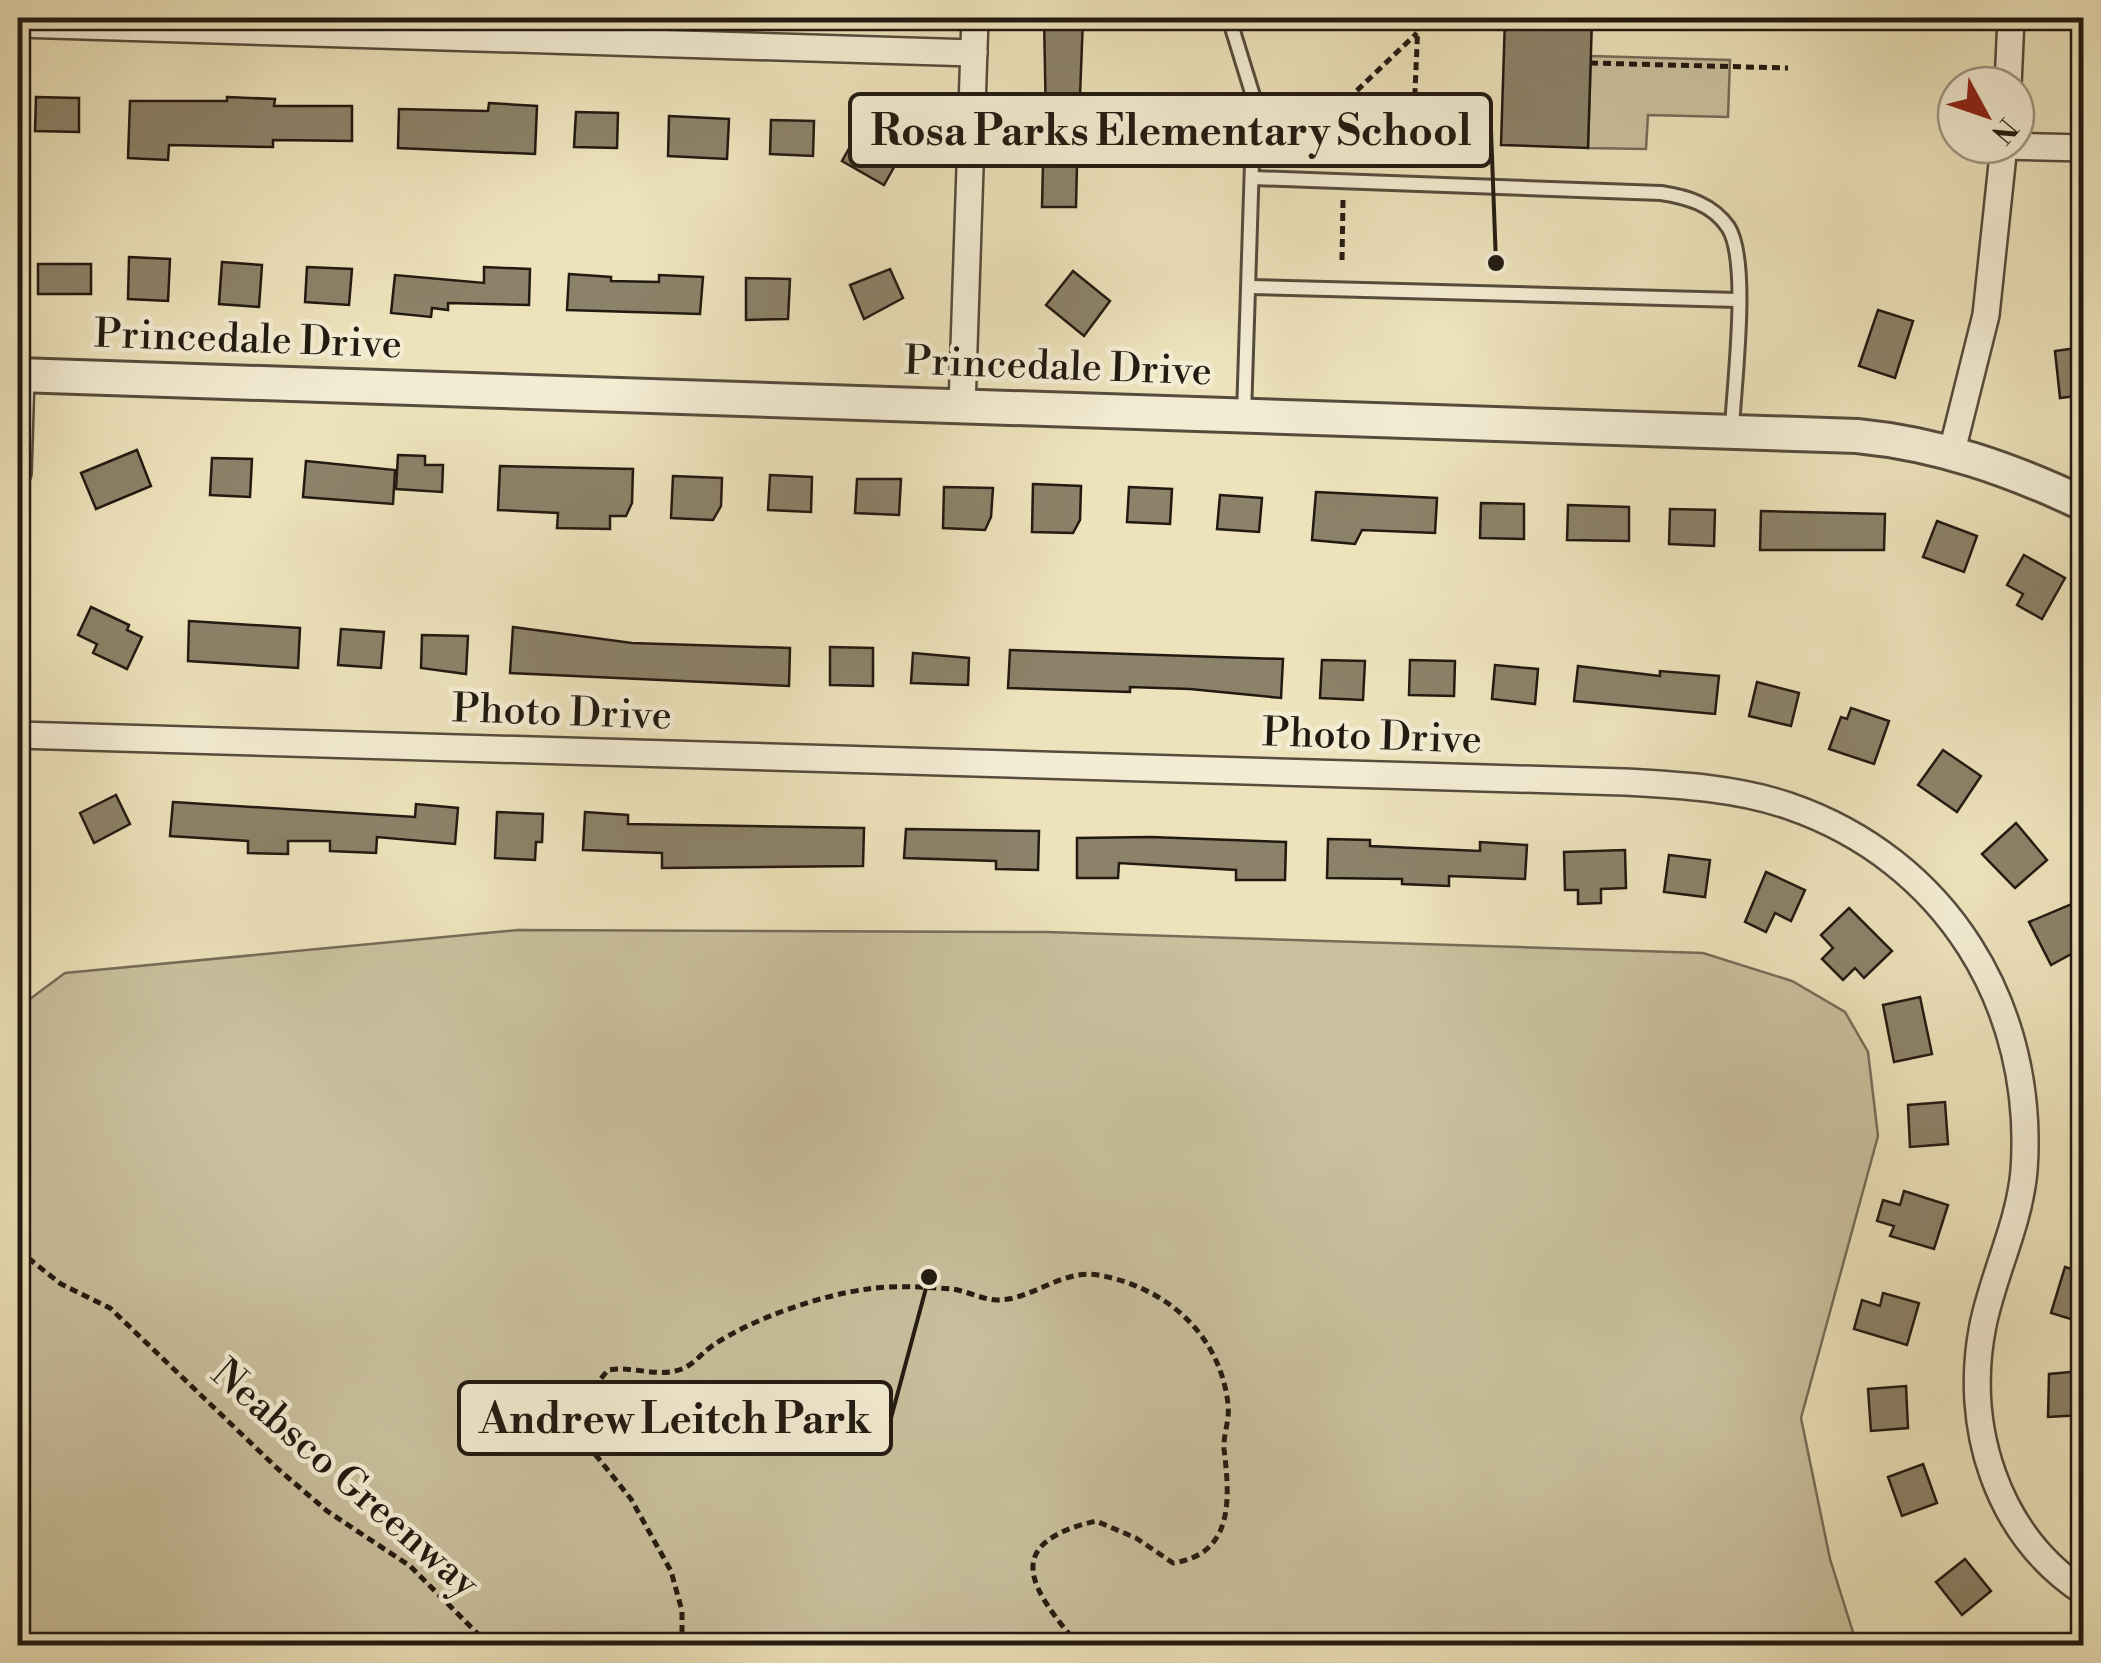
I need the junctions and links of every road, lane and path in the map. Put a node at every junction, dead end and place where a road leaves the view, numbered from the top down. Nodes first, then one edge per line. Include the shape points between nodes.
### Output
1 (975, 18) edge
2 (1230, 18) edge
3 (2011, 18) edge
4 (1418, 22) dead end
5 (18, 24) edge
6 (600, 30) edge
7 (1417, 33) junction
8 (974, 52) junction
9 (1590, 63) dead end
10 (2009, 65) edge
11 (1788, 68) dead end
12 (2036, 146) edge
13 (2084, 148) edge
14 (1412, 160) dead end
15 (2002, 165) edge
16 (1254, 178) junction
17 (1344, 181) junction
18 (1342, 260) dead end
19 (1250, 287) junction
20 (1738, 300) junction
21 (19, 375) edge
22 (962, 407) junction
23 (1244, 415) junction
24 (1732, 431) junction
25 (1952, 451) junction
26 (18, 473) edge
27 (2084, 504) edge
28 (18, 734) edge
29 (18, 1250) edge
30 (2084, 1592) edge
31 (490, 1646) edge
32 (682, 1646) edge
33 (1079, 1646) edge

1 - 8 street
2 - 16 lane via 1252,87
3 - 10 street
4 - 7 path
5 - 6 street
6 - 8 street
7 - 14 path
7 - 17 path via 1346,101
8 - 22 street
9 - 11 path
12 - 13 street
15 - 25 street via 1986,314
16 - 17 lane
16 - 19 lane
17 - 18 path
17 - 20 lane via 1692,199 1730,229 1739,259
19 - 20 lane
19 - 23 lane
20 - 24 lane
21 - 22 street, Princedale Drive
21 - 26 street
22 - 23 street, Princedale Drive
23 - 24 street, Princedale Drive
24 - 25 street, Princedale Drive via 1857,436
25 - 27 street, Princedale Drive
28 - 30 street, Photo Drive via 1624,782 1741,794 1828,821 1868,842 1931,894 1981,958 2015,1046 2026,1140 2010,1242 1983,1326 1980,1413 1997,1489 2015,1524
29 - 31 path, Neabsco Greenway via 61,1284 110,1308 278,1469 410,1566
32 - 33 path via 682,1611 671,1570 631,1499 591,1449 586,1398 608,1370 672,1372 778,1314 871,1288 954,1290 998,1300 1057,1279 1096,1274 1183,1311 1204,1338 1228,1403 1226,1488 1214,1546 1196,1559 1173,1562 1096,1521 1068,1530 1038,1552 1030,1565 1032,1582

